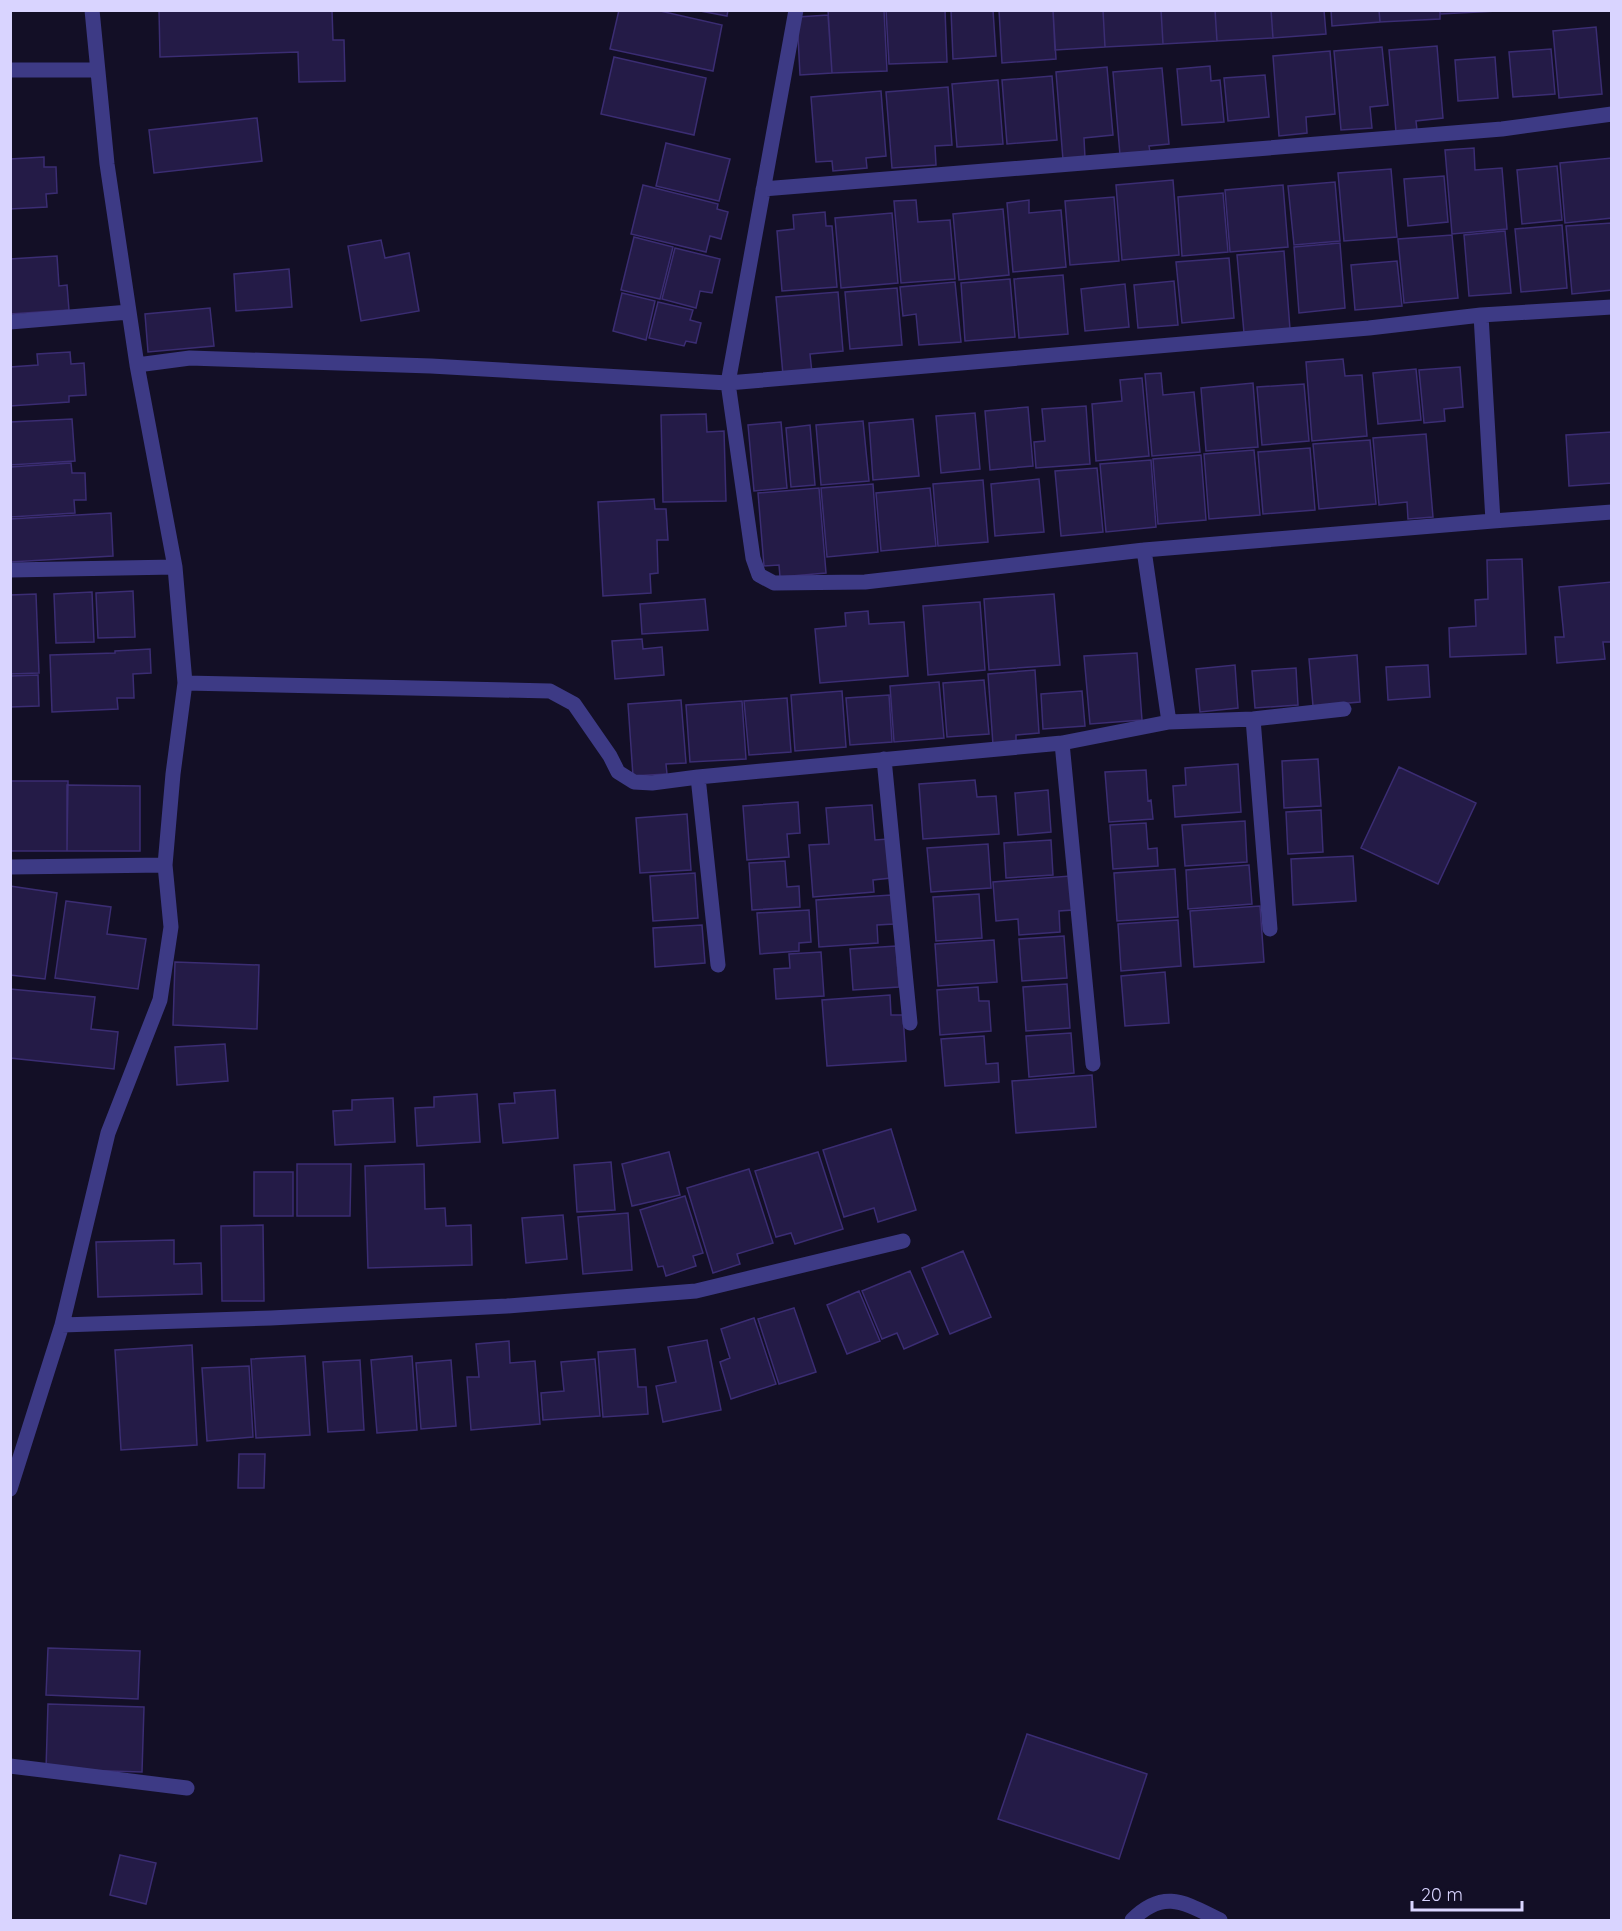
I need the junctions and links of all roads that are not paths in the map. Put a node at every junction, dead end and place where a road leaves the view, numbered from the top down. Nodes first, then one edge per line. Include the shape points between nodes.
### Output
1 (92, 10) edge
2 (796, 10) edge
3 (10, 70) edge
4 (96, 70) junction
5 (1611, 114) edge
6 (763, 189) junction
7 (1611, 307) edge
8 (129, 312) junction
9 (1480, 315) junction
10 (10, 322) edge
11 (137, 365) junction
12 (728, 383) junction
13 (1611, 512) edge
14 (1492, 521) junction
15 (1144, 550) junction
16 (175, 567) junction
17 (10, 570) edge
18 (184, 682) junction
19 (1344, 709) dead end
20 (1253, 719) junction
21 (1169, 722) junction
22 (1062, 742) junction
23 (884, 759) junction
24 (698, 777) junction
25 (165, 865) junction
26 (10, 867) edge
27 (1270, 929) dead end
28 (718, 965) dead end
29 (910, 1023) dead end
30 (1093, 1064) dead end
31 (903, 1241) dead end
32 (62, 1325) junction
33 (10, 1489) edge
34 (10, 1766) edge
35 (187, 1788) dead end
36 (1132, 1920) edge
37 (1220, 1920) edge

1 - 4 street
2 - 6 street
3 - 4 street
4 - 8 street
5 - 6 street via 1502,129
6 - 12 street
7 - 9 street
8 - 10 street
8 - 11 street
9 - 12 street
9 - 14 street
11 - 12 street via 190,358 431,366
11 - 16 street
12 - 15 street via 753,558 759,575 774,584 865,582
13 - 14 street
14 - 15 street
15 - 21 street
16 - 17 street
16 - 18 street
18 - 24 street via 550,691 574,704 618,772 634,782
18 - 25 street
19 - 20 street
20 - 21 street
20 - 27 street
21 - 22 street
22 - 23 street
22 - 30 street
23 - 24 street
23 - 29 street
24 - 28 street
25 - 26 street
25 - 32 street via 171,927 160,1000 108,1133
31 - 32 street via 696,1291 507,1306
32 - 33 street
34 - 35 street
36 - 37 street via 1153,1903 1182,1902

